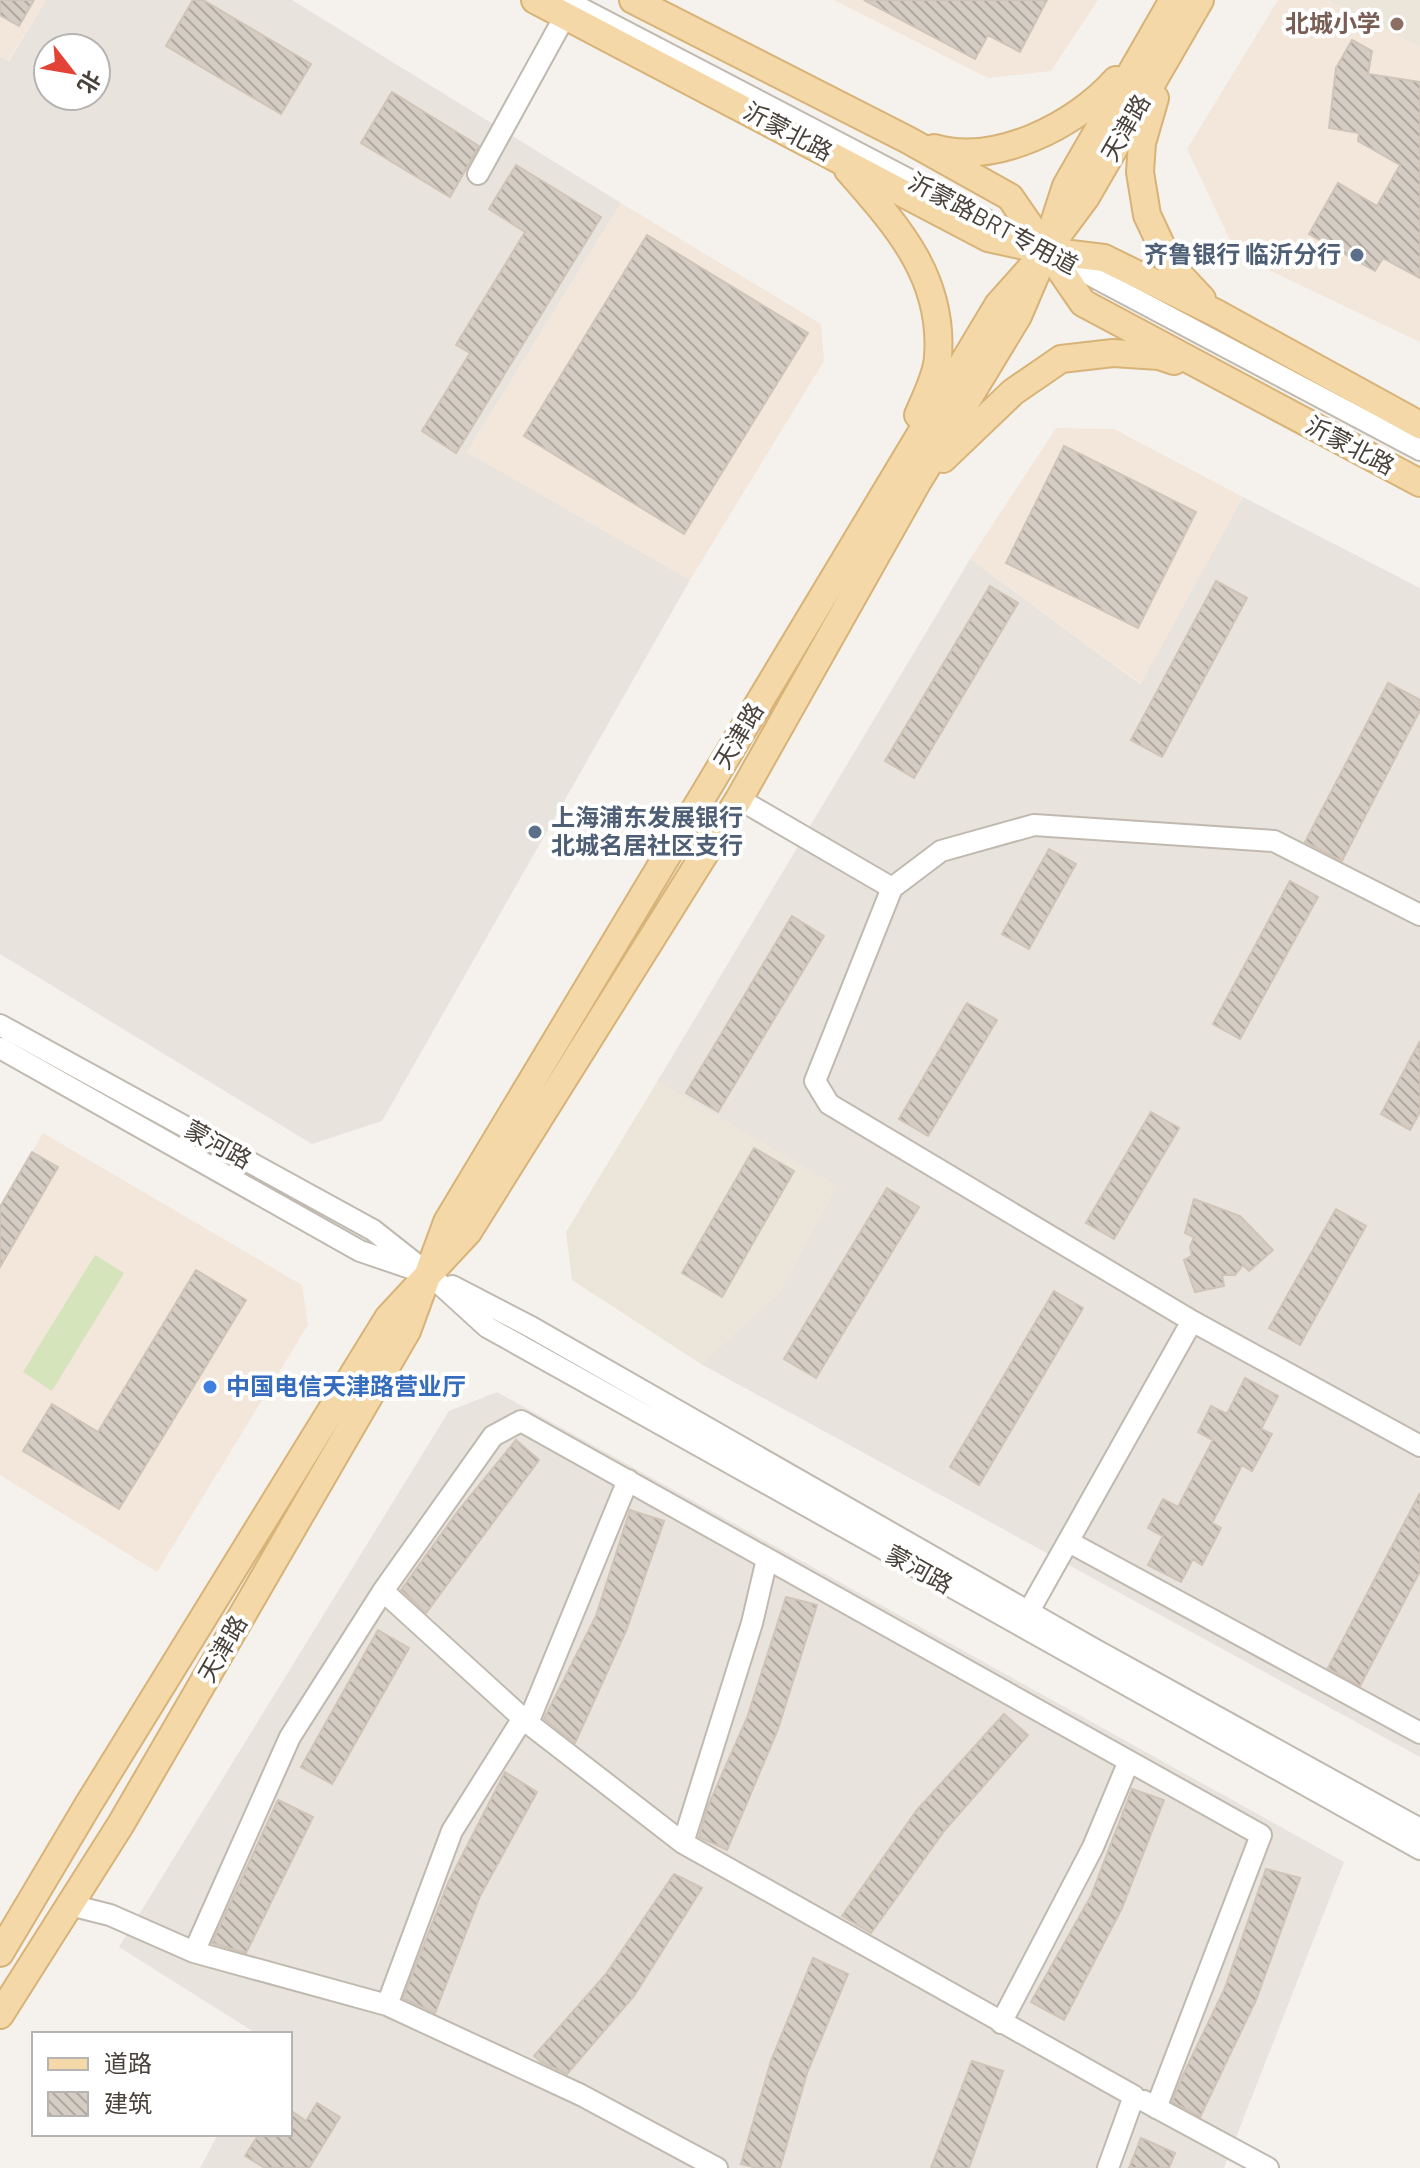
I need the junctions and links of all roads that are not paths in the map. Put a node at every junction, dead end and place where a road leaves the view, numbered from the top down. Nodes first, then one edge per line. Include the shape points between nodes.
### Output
1 (535, 0) edge
2 (633, 0) edge
3 (1173, 0) edge
4 (1200, 0) edge
5 (565, 8) edge
6 (1157, 51) junction
7 (908, 140) junction
8 (837, 158) junction
9 (478, 174) dead end
10 (1046, 251) junction
11 (1216, 313) junction
12 (1212, 373) junction
13 (1420, 425) edge
14 (1420, 450) edge
15 (907, 479) junction
16 (1420, 483) edge
17 (739, 799) junction
18 (892, 888) junction
19 (1420, 915) edge
20 (0, 1025) edge
21 (0, 1048) edge
22 (430, 1275) junction
23 (1192, 1321) junction
24 (1420, 1446) edge
25 (628, 1480) junction
26 (1069, 1542) junction
27 (767, 1559) junction
28 (383, 1591) junction
29 (1029, 1611) junction
30 (526, 1720) junction
31 (1420, 1733) edge
32 (1129, 1761) junction
33 (1420, 1829) edge
34 (683, 1843) junction
35 (1420, 1849) edge
36 (70, 1905) junction
37 (194, 1952) junction
38 (0, 1953) edge
39 (387, 2005) junction
40 (0, 2015) edge
41 (1001, 2023) junction
42 (1134, 2096) junction
43 (1156, 2108) junction
44 (717, 2168) edge
45 (1108, 2168) edge
46 (1268, 2168) edge

1 - 5 main road, 沂蒙北路
2 - 7 main road, 沂蒙北路
3 - 6 main road, 天津路
4 - 6 main road, 天津路
5 - 8 main road, 沂蒙北路
5 - 9 street
5 - 10 street, 沂蒙路BRT专用道
6 - 7 main road via 1060,126 1020,144 955,154
6 - 10 main road, 天津路 via 1066,186
6 - 11 main road via 1140,172 1147,215 1171,266
7 - 10 main road, 沂蒙北路 via 1010,197
8 - 10 main road, 沂蒙北路 via 988,238
8 - 15 main road via 888,216 934,297 938,359
10 - 11 main road, 沂蒙北路 via 1104,258
10 - 12 main road, 沂蒙北路 via 1083,303
10 - 14 street, 沂蒙路BRT专用道
10 - 15 main road, 天津路 via 1018,316
11 - 13 main road, 沂蒙北路
12 - 15 main road via 1159,356 1113,353 1061,359
12 - 16 main road, 沂蒙北路
15 - 17 main road, 天津路
15 - 22 main road, 天津路 via 447,1222
17 - 18 street
17 - 22 main road, 天津路 via 468,1232
18 - 19 street via 941,851 1034,825 1274,841
18 - 23 street via 815,1081 829,1104
20 - 22 street, 蒙河路 via 373,1230
21 - 22 street, 蒙河路 via 360,1251
22 - 29 street, 蒙河路 via 531,1327
22 - 35 street, 蒙河路 via 487,1327
22 - 36 main road, 天津路 via 407,1331
22 - 38 main road, 天津路 via 388,1318
23 - 24 street
23 - 26 street
25 - 27 street
25 - 28 street via 521,1421 493,1436
25 - 30 street
26 - 29 street
26 - 31 street
27 - 32 street
27 - 34 street
28 - 30 street
28 - 37 street via 290,1737
29 - 33 street, 蒙河路
30 - 34 street
30 - 39 street via 452,1831
32 - 41 street via 1093,1847
32 - 43 street via 1261,1835
34 - 41 street
36 - 37 street via 110,1915
36 - 40 main road, 天津路
37 - 39 street
39 - 44 street via 581,2095
41 - 42 street
42 - 43 street
42 - 45 street
43 - 46 street

